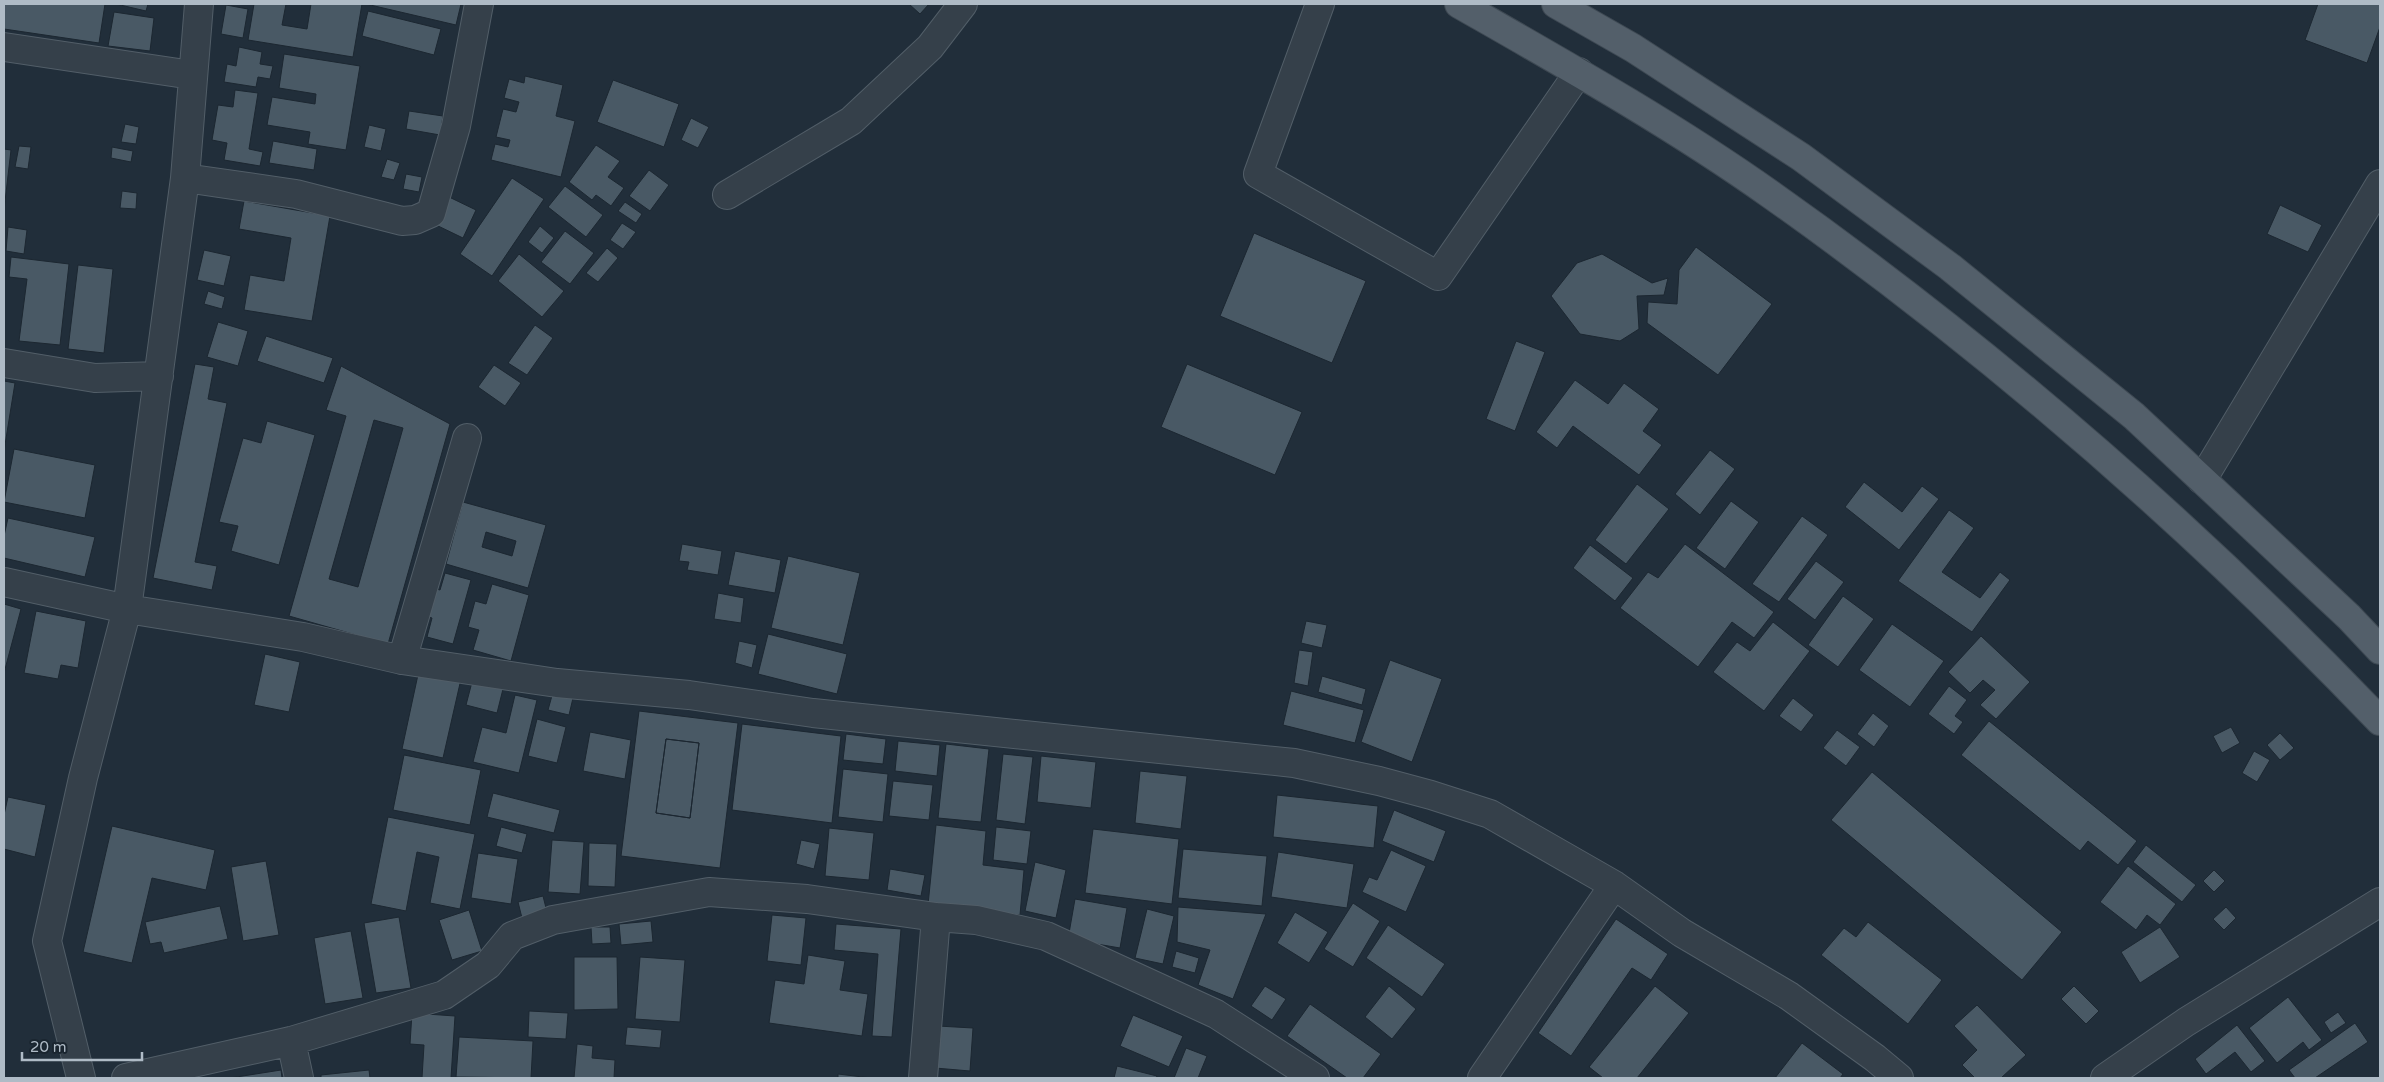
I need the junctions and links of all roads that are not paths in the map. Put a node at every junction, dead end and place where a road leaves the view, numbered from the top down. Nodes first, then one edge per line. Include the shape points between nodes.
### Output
1 (199, 4) edge
2 (479, 4) edge
3 (963, 4) edge
4 (1320, 4) edge
5 (1459, 4) edge
6 (1556, 4) edge
7 (4, 47) edge
8 (1579, 72) junction
9 (192, 75) junction
10 (185, 178) junction
11 (2380, 184) edge
12 (727, 195) dead end
13 (4, 363) edge
14 (160, 376) junction
15 (467, 438) dead end
16 (2202, 480) junction
17 (4, 582) edge
18 (127, 609) junction
19 (2380, 650) edge
20 (402, 660) junction
21 (2380, 722) edge
22 (1614, 885) junction
23 (2380, 902) edge
24 (936, 917) junction
25 (291, 1041) junction
26 (81, 1078) edge
27 (126, 1078) edge
28 (299, 1078) edge
29 (923, 1078) edge
30 (1315, 1078) edge
31 (1482, 1078) edge
32 (1899, 1078) edge
33 (2105, 1078) edge

1 - 9 street
2 - 10 street via 456,126 431,213 402,221 296,194
3 - 12 street via 930,47 851,121
4 - 8 street via 1258,174 1438,276
5 - 8 main road
6 - 16 main road via 1633,48 1809,162 2027,329 2134,416
7 - 9 street
8 - 21 main road via 1770,194 1954,334 2097,450 2310,649
9 - 10 street
10 - 14 street
11 - 16 street
13 - 14 street via 95,378
14 - 18 street
15 - 20 street
16 - 19 main road via 2350,616
17 - 18 street
18 - 20 street via 303,637
18 - 26 street via 83,778 47,941
20 - 22 street via 557,683 689,695 813,713 1294,763 1379,781 1490,814
22 - 31 street
22 - 32 street via 1682,933 1790,996
23 - 33 street via 2186,1022
24 - 25 street via 807,899 709,892 553,920 512,936 488,965 444,996
24 - 29 street
24 - 30 street via 976,920 1046,936 1216,1014
25 - 27 street
25 - 28 street

